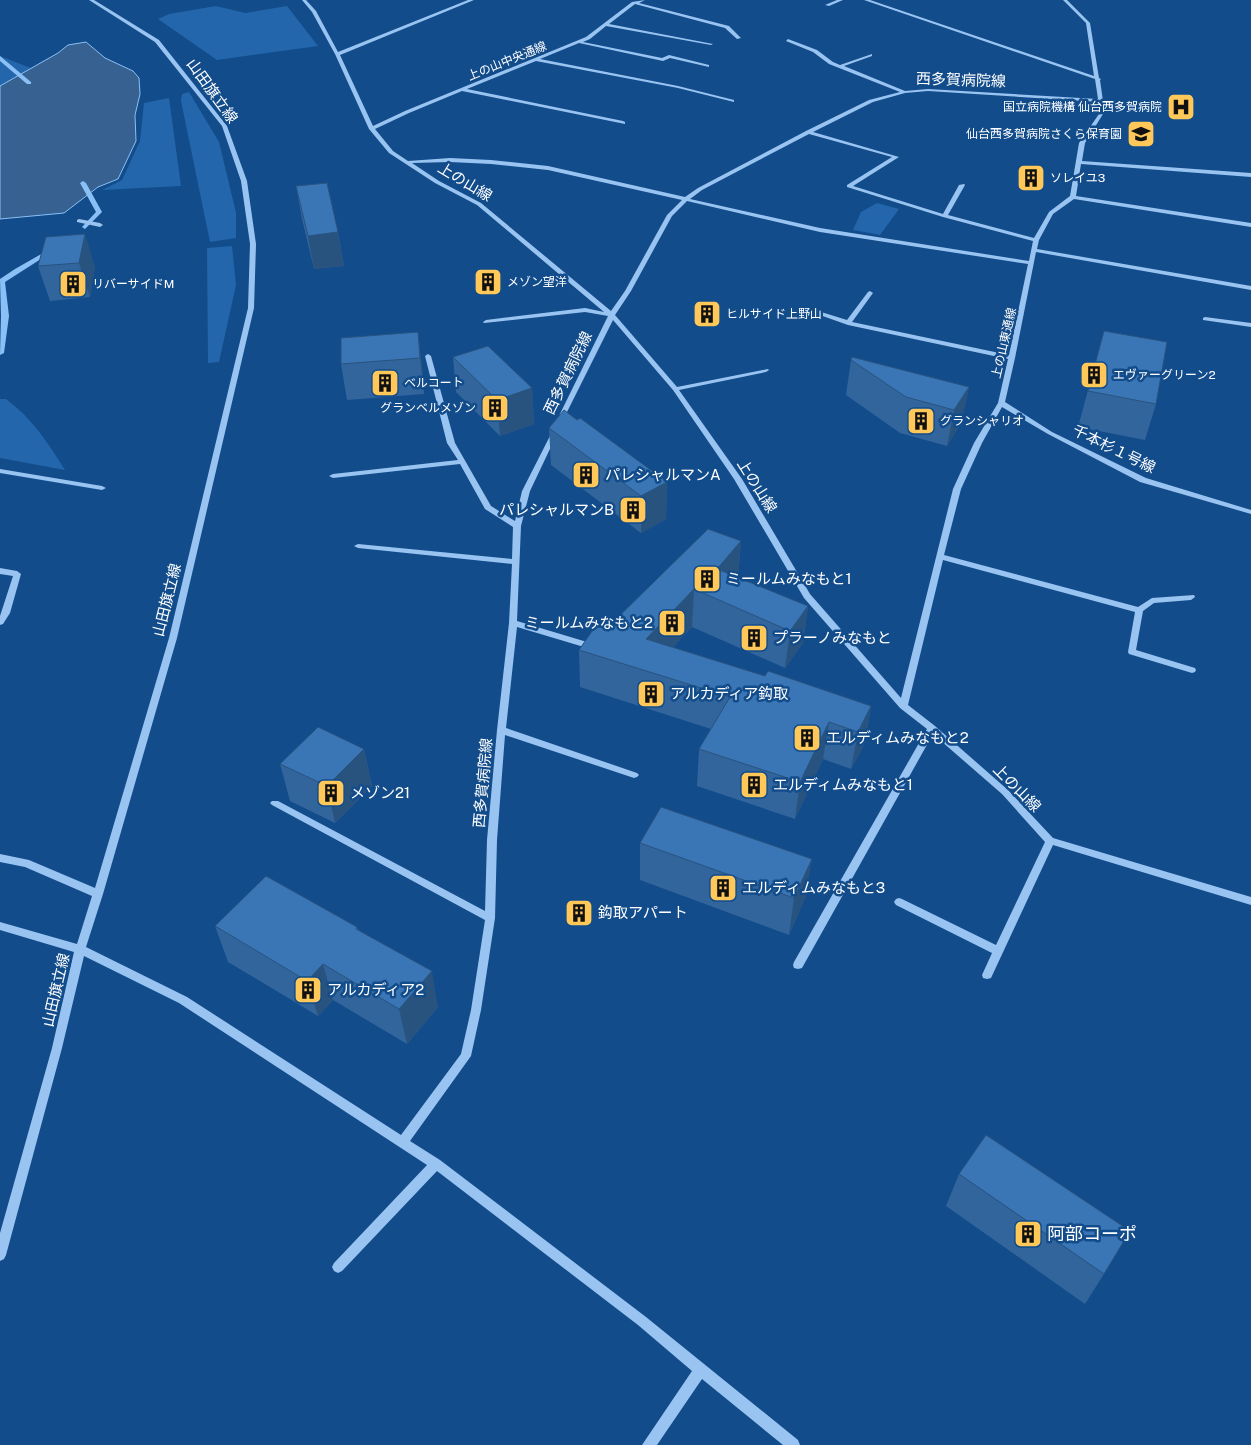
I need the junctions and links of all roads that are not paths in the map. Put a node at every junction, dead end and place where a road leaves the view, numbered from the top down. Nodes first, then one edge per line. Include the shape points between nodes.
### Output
1 (91, 0) edge
2 (304, 0) edge
3 (472, 0) edge
4 (642, 0) edge
5 (841, 0) edge
6 (866, 0) edge
7 (1065, 0) edge
8 (634, 3) junction
9 (827, 5) dead end
10 (605, 25) junction
11 (739, 38) dead end
12 (788, 40) dead end
13 (579, 42) junction
14 (711, 44) dead end
15 (337, 54) junction
16 (870, 55) dead end
17 (536, 60) junction
18 (707, 66) dead end
19 (841, 66) junction
20 (1099, 79) junction
21 (462, 90) junction
22 (905, 92) junction
23 (732, 101) dead end
24 (1101, 101) junction
25 (623, 123) dead end
26 (372, 129) junction
27 (808, 132) junction
28 (409, 162) junction
29 (1078, 162) junction
30 (1251, 175) edge
31 (962, 185) dead end
32 (1073, 197) junction
33 (686, 199) junction
34 (945, 216) junction
35 (79, 221) dead end
36 (100, 225) dead end
37 (1251, 225) edge
38 (1036, 240) junction
39 (1034, 250) junction
40 (1032, 263) junction
41 (1251, 288) edge
42 (870, 293) dead end
43 (803, 308) dead end
44 (612, 315) junction
45 (1205, 319) dead end
46 (486, 322) dead end
47 (848, 323) junction
48 (1251, 325) edge
49 (428, 356) dead end
50 (1012, 358) junction
51 (766, 370) dead end
52 (675, 389) junction
53 (1001, 403) junction
54 (463, 462) junction
55 (0, 471) edge
56 (333, 476) dead end
57 (102, 488) dead end
58 (1251, 512) edge
59 (517, 526) junction
60 (358, 546) dead end
61 (941, 557) junction
62 (516, 562) junction
63 (0, 571) edge
64 (1191, 596) dead end
65 (1139, 610) junction
66 (0, 622) edge
67 (513, 623) junction
68 (598, 649) edge
69 (1192, 670) dead end
70 (903, 706) junction
71 (932, 728) junction
72 (501, 730) junction
73 (634, 775) dead end
74 (275, 803) dead end
75 (1050, 841) junction
76 (0, 858) edge
77 (98, 894) junction
78 (1251, 901) edge
79 (899, 902) dead end
80 (490, 918) junction
81 (0, 926) edge
82 (80, 949) junction
83 (999, 950) junction
84 (798, 965) dead end
85 (987, 975) dead end
86 (402, 1143) junction
87 (436, 1164) junction
88 (0, 1255) edge
89 (338, 1267) dead end
90 (701, 1369) junction
91 (649, 1445) edge
92 (793, 1445) edge

1 - 77 street, 山田旗立線 via 157,41 224,126 244,181 253,244 251,308 215,464 173,638
2 - 15 street, 上の山線 via 314,11
3 - 15 street
4 - 8 street, 上の山中央通線
5 - 9 street
6 - 20 street
7 - 20 street via 1088,23
8 - 10 street, 上の山中央通線
8 - 11 street via 727,27
10 - 13 street, 上の山中央通線
10 - 14 street
12 - 19 street
13 - 17 street, 上の山中央通線
13 - 18 street via 663,60 669,56
15 - 26 street, 上の山線
16 - 19 street
17 - 21 street, 上の山中央通線
17 - 23 street via 678,87
19 - 22 street
20 - 24 street
21 - 25 street
21 - 26 street, 上の山中央通線
22 - 24 street, 西多賀病院線 via 928,90
22 - 27 street, 西多賀病院線 via 871,101
24 - 29 street via 1101,114 1082,143
26 - 28 street, 上の山線 via 391,152
27 - 33 street, 西多賀病院線
27 - 34 street via 896,157 849,186
28 - 33 street via 450,160 548,168
28 - 44 street, 上の山線 via 437,182 479,204
29 - 30 street
29 - 32 street
31 - 34 street
32 - 37 street
32 - 38 street, 上の山東通線 via 1051,213
33 - 40 street via 820,230
33 - 44 street, 西多賀病院線 via 670,214
34 - 38 street
35 - 36 street
38 - 39 street, 上の山東通線
39 - 40 street, 上の山東通線
39 - 41 street
40 - 50 street, 上の山東通線
42 - 47 street
43 - 47 street
44 - 46 street via 585,310
44 - 52 street, 上の山線
44 - 59 street, 西多賀病院線 via 526,491
45 - 48 street
47 - 50 street
49 - 54 street via 452,443
50 - 53 street, 上の山東通線
51 - 52 street
52 - 70 street, 上の山線 via 738,479 807,596
53 - 58 street, 千本杉１号線 via 1050,433 1142,480
53 - 61 street, 上の山東通線 via 957,489
54 - 56 street
54 - 59 street via 488,507
55 - 57 street
59 - 62 street, 西多賀病院線
60 - 62 street
61 - 65 street
61 - 70 street, 上の山東通線
62 - 67 street, 西多賀病院線
63 - 66 street via 17,574 6,613
64 - 65 street via 1152,601
65 - 69 street via 1132,652
67 - 68 street
67 - 72 street, 西多賀病院線
70 - 71 street, 上の山線
71 - 75 street, 上の山線 via 1005,792
71 - 84 street
72 - 73 street
72 - 80 street, 西多賀病院線 via 492,840
74 - 80 street
75 - 78 street
75 - 83 street
76 - 77 street via 26,863
77 - 82 street, 山田旗立線
79 - 83 street
80 - 86 street, 西多賀病院線 via 466,1056
81 - 82 street
82 - 86 street via 183,1000
82 - 88 street, 山田旗立線 via 57,1048
83 - 85 street
86 - 87 street
87 - 89 street
87 - 90 street
90 - 91 street
90 - 92 street

